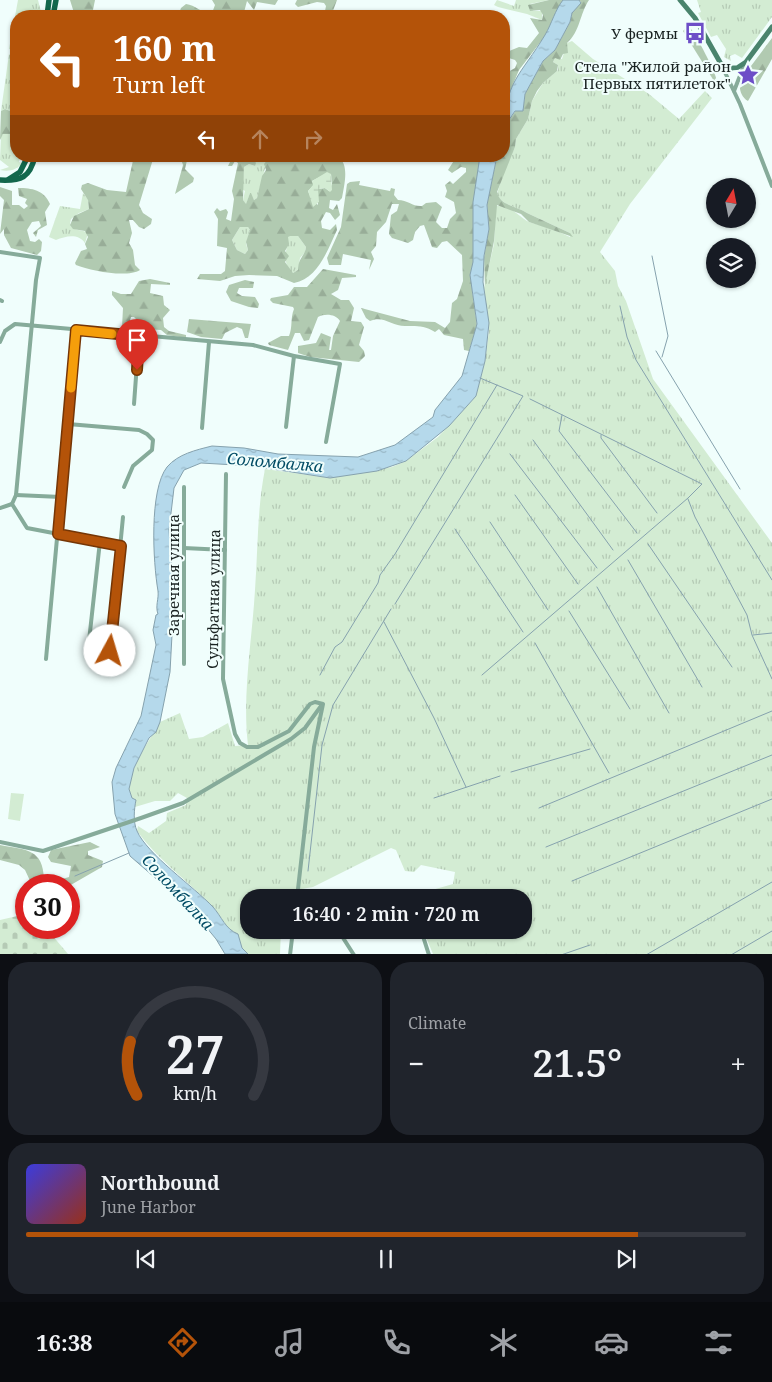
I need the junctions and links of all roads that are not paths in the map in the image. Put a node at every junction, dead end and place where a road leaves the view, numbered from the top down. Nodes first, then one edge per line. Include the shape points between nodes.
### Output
1 (680, 0) edge
2 (772, 27) edge
3 (746, 62) junction
4 (721, 64) junction
5 (734, 91) junction
6 (25, 162) edge
7 (33, 162) edge
8 (3, 180) edge
9 (772, 186) edge
10 (0, 252) edge
11 (32, 326) junction
12 (76, 330) junction
13 (139, 336) junction
14 (0, 342) edge
15 (209, 342) junction
16 (294, 356) junction
17 (134, 404) dead end
18 (68, 424) junction
19 (286, 427) dead end
20 (202, 428) dead end
21 (326, 442) dead end
22 (226, 474) dead end
23 (184, 486) dead end
24 (124, 487) dead end
25 (16, 496) junction
26 (61, 497) junction
27 (12, 504) junction
28 (0, 508) edge
29 (123, 517) dead end
30 (58, 534) junction
31 (100, 541) junction
32 (121, 546) junction
33 (184, 548) junction
34 (225, 550) junction
35 (88, 650) dead end
36 (110, 651) dead end
37 (46, 659) dead end
38 (184, 664) dead end
39 (323, 704) junction
40 (0, 842) edge
41 (298, 889) edge
42 (292, 939) edge
43 (344, 939) edge
44 (424, 939) edge
45 (290, 954) edge
46 (354, 954) edge
47 (428, 954) edge

1 - 4 main road via 695,18
2 - 3 main road
3 - 4 main road via 737,68
3 - 5 street
4 - 5 street
5 - 9 street
6 - 8 main road via 20,172
7 - 8 main road via 24,178
10 - 11 street via 40,258
11 - 12 street
11 - 14 street via 15,324 5,331
11 - 25 street
12 - 13 street
12 - 18 street
13 - 15 street
13 - 17 street
15 - 16 street via 253,345
15 - 20 street
16 - 19 street
16 - 21 street via 340,364
18 - 24 street via 139,430 153,440 152,450 133,466
18 - 26 street
22 - 34 street, Сульфатная улица
23 - 33 street, Заречная улица
25 - 26 street
25 - 27 street
26 - 30 street
27 - 28 street
27 - 30 street via 27,528
29 - 32 street
30 - 31 street
30 - 37 street
31 - 32 street
31 - 35 street
32 - 36 street
33 - 34 street
33 - 38 street, Заречная улица
34 - 39 street, Сульфатная улица via 223,679 232,723 240,742 247,747 258,747 289,731 310,704
39 - 40 street via 291,740 183,803 43,851
39 - 41 street via 314,747
42 - 45 street
43 - 46 street
44 - 47 street

